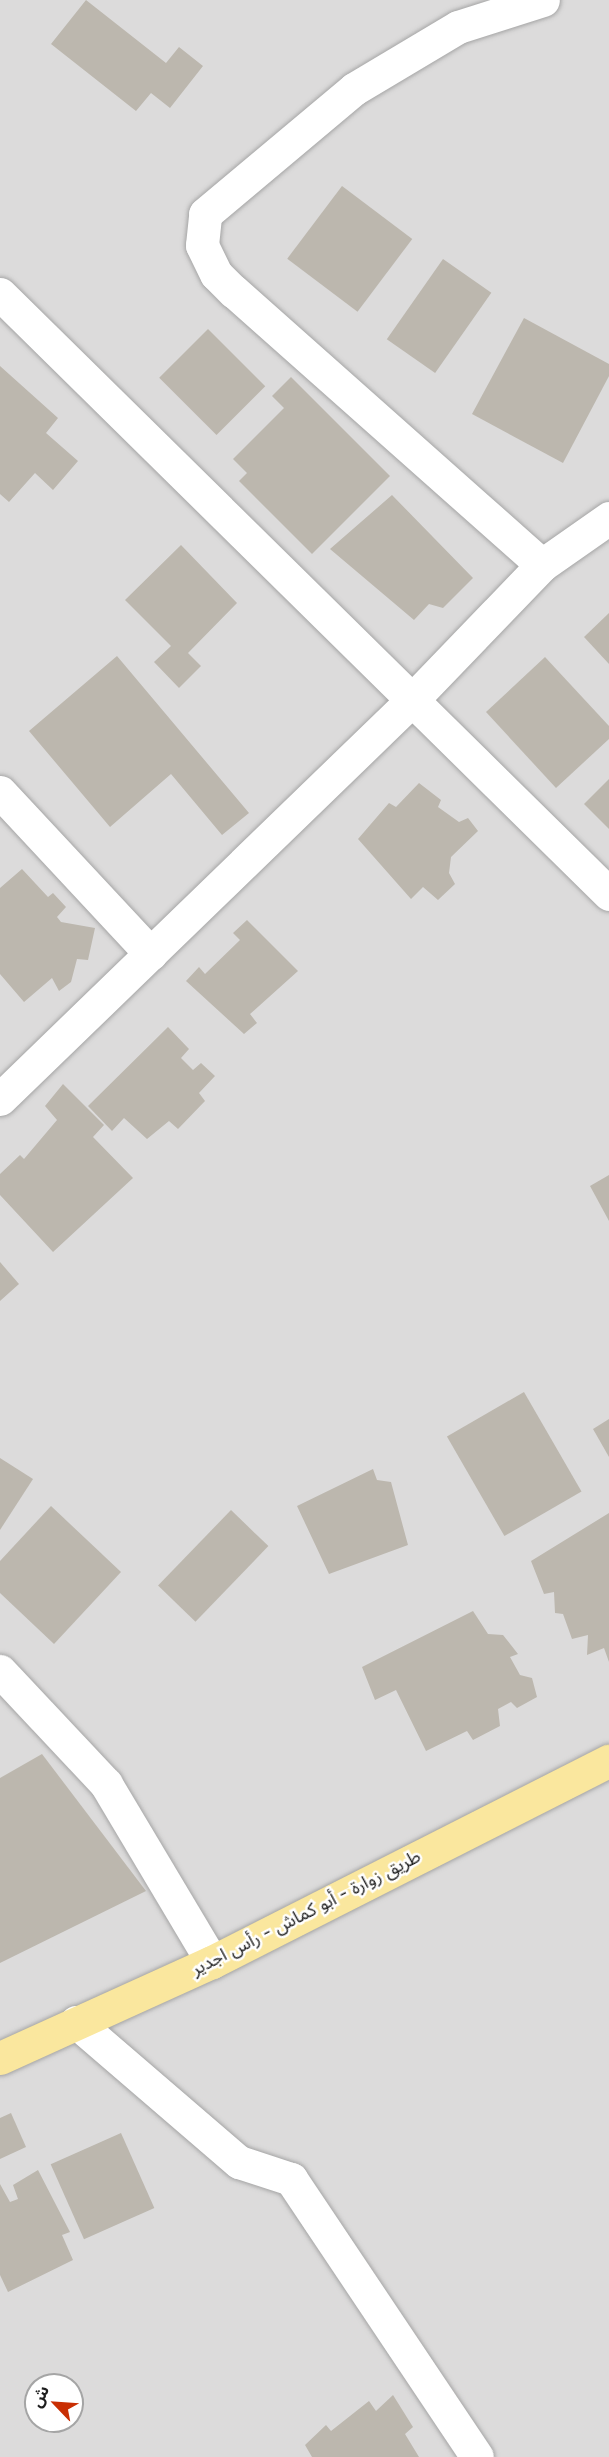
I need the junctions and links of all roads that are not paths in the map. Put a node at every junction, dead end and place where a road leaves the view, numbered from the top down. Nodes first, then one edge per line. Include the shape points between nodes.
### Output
1 (543, 0) edge
2 (0, 294) edge
3 (609, 518) edge
4 (542, 565) junction
5 (412, 699) junction
6 (0, 792) edge
7 (609, 894) edge
8 (151, 954) junction
9 (0, 1099) edge
10 (0, 1671) edge
11 (609, 1761) edge
12 (212, 1962) junction
13 (76, 2022) junction
14 (0, 2058) edge
15 (477, 2457) edge

1 - 4 street via 458,27 354,89 205,214 201,244 216,274 234,292
2 - 5 street
3 - 4 street
4 - 5 street
5 - 7 street
5 - 8 street
6 - 8 street
8 - 9 street
10 - 12 street via 106,1784
11 - 12 main road, طريق زوارة - أبو كماش - رأس اجدير
12 - 13 main road, طريق زوارة - أبو كماش - رأس اجدير
13 - 14 main road, طريق زوارة - أبو كماش - رأس اجدير
13 - 15 street via 239,2162 291,2179

